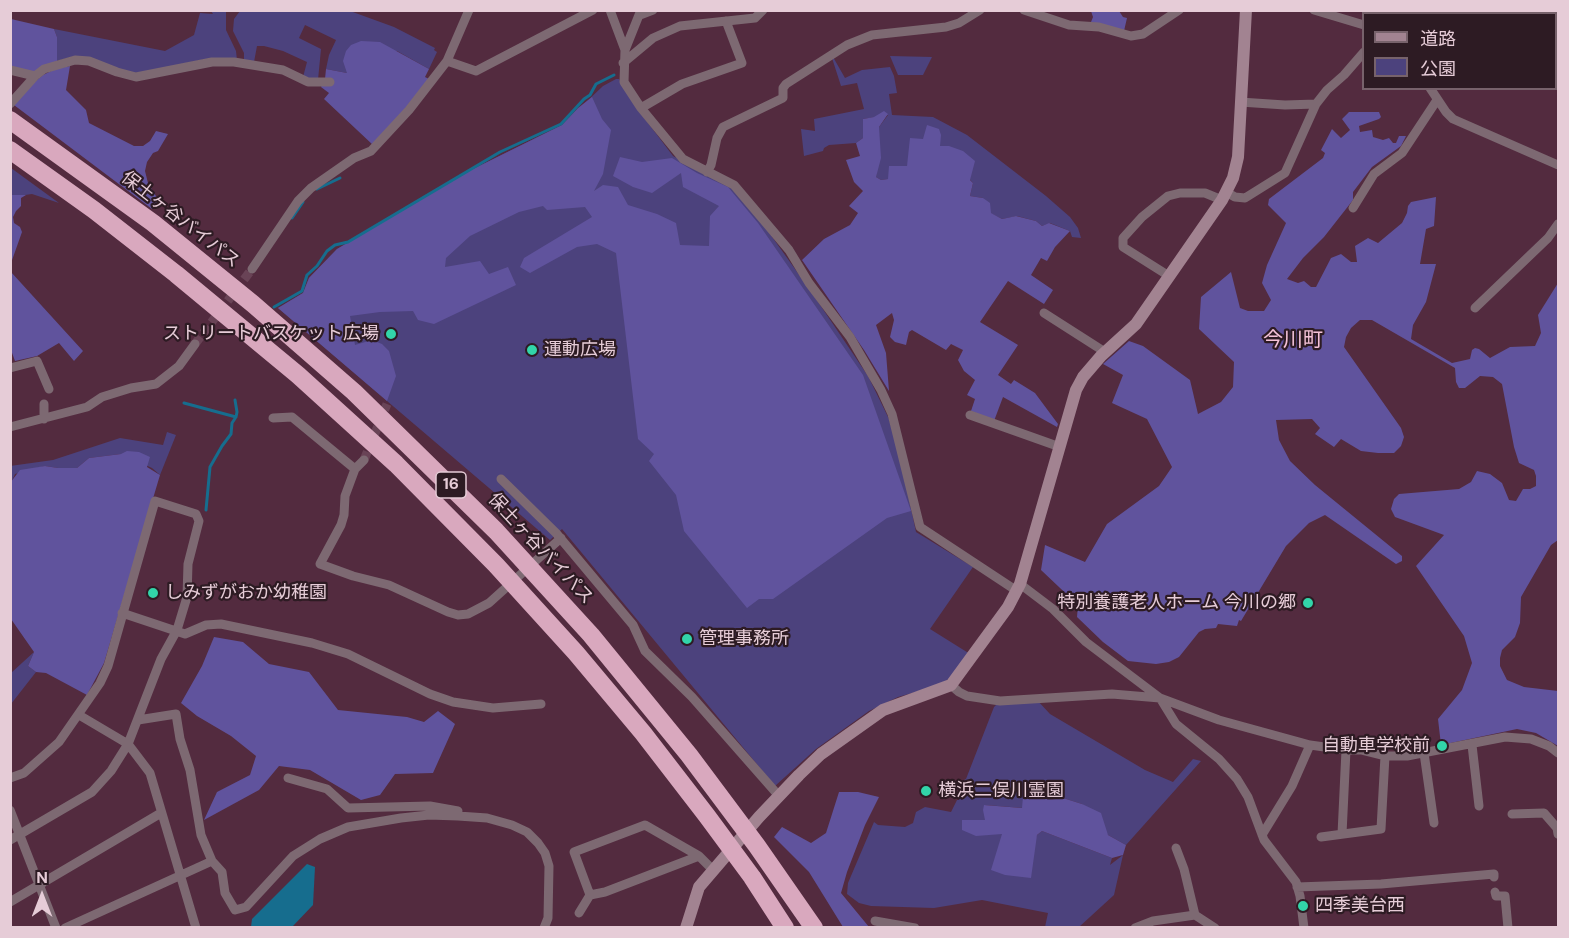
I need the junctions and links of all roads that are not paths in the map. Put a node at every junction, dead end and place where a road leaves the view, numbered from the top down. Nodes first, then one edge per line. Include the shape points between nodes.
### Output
1 (469, 10) edge
2 (593, 10) edge
3 (610, 10) edge
4 (653, 10) edge
5 (763, 10) edge
6 (980, 10) edge
7 (1024, 10) edge
8 (1179, 10) edge
9 (1246, 10) edge
10 (1314, 10) edge
11 (640, 13) edge
12 (726, 21) junction
13 (1362, 24) edge
14 (625, 50) junction
15 (1362, 54) edge
16 (447, 61) junction
17 (623, 63) junction
18 (10, 70) edge
19 (35, 76) junction
20 (330, 82) dead end
21 (1431, 90) edge
22 (1437, 100) junction
23 (1240, 102) junction
24 (10, 104) edge
25 (1316, 104) junction
26 (641, 108) junction
27 (10, 120) edge
28 (10, 150) edge
29 (1558, 165) edge
30 (706, 172) junction
31 (1224, 196) junction
32 (1353, 208) dead end
33 (1558, 224) edge
34 (252, 269) tunnel mouth
35 (1169, 276) junction
36 (1475, 308) dead end
37 (1044, 313) dead end
38 (195, 344) tunnel mouth
39 (1105, 352) junction
40 (10, 368) edge
41 (49, 389) dead end
42 (44, 404) dead end
43 (970, 415) dead end
44 (273, 418) dead end
45 (44, 419) junction
46 (10, 427) edge
47 (1060, 447) junction
48 (364, 460) tunnel mouth
49 (355, 469) junction
50 (501, 479) dead end
51 (557, 541) junction
52 (1019, 587) junction
53 (122, 613) junction
54 (177, 630) junction
55 (951, 685) junction
56 (1160, 698) junction
57 (541, 704) dead end
58 (79, 715) junction
59 (138, 720) junction
60 (128, 744) junction
61 (1310, 745) junction
62 (1472, 745) junction
63 (1346, 750) junction
64 (1424, 753) junction
65 (1558, 753) edge
66 (1385, 756) junction
67 (288, 777) dead end
68 (10, 778) edge
69 (779, 796) junction
70 (1479, 806) dead end
71 (10, 810) edge
72 (161, 813) junction
73 (1512, 814) dead end
74 (487, 818) junction
75 (1434, 823) dead end
76 (21, 834) junction
77 (1262, 834) junction
78 (1342, 834) junction
79 (1558, 834) edge
80 (1321, 837) dead end
81 (10, 840) edge
82 (1176, 848) dead end
83 (699, 856) junction
84 (212, 861) junction
85 (715, 868) junction
86 (181, 874) junction
87 (1494, 877) dead end
88 (40, 885) junction
89 (1297, 887) junction
90 (1495, 892) dead end
91 (590, 895) junction
92 (10, 902) edge
93 (579, 913) dead end
94 (1192, 915) junction
95 (875, 921) dead end
96 (56, 927) edge
97 (65, 927) edge
98 (196, 927) edge
99 (544, 927) edge
100 (686, 927) edge
101 (785, 927) edge
102 (814, 927) edge
103 (915, 927) edge
104 (1135, 927) edge
105 (1192, 927) edge
106 (1215, 927) edge
107 (1304, 927) edge
108 (1508, 927) edge

1 - 16 street
2 - 16 street via 476,71
3 - 14 street
4 - 11 street
5 - 12 street via 755,18
6 - 30 street via 946,27 872,35 838,50 786,84 783,98 723,127
7 - 8 street via 1069,25 1099,27 1131,36 1143,33
9 - 23 street
10 - 13 street
11 - 14 street
12 - 17 street via 680,26 653,39
12 - 26 street via 742,63 682,84
14 - 17 street
15 - 25 street
16 - 34 street via 371,151 354,158 298,201
17 - 26 street via 624,82
18 - 19 street
19 - 20 street via 44,69 75,60 136,77 212,62 234,62 283,70 308,82
19 - 24 street
21 - 22 street
22 - 29 street via 1453,118
22 - 32 street via 1402,153 1374,174
23 - 25 street
23 - 31 street via 1238,157
25 - 31 street via 1285,173 1245,198
26 - 30 street via 682,159
27 - 102 highway, 保土ヶ谷バイパス / 16 via 153,223 253,304 354,392 496,531 591,635 689,755
28 - 101 highway, 16 via 176,274 298,375 396,464 496,565 643,733
30 - 52 street via 734,185 760,215 855,346 892,414 920,527
31 - 35 street
31 - 35 street via 1168,196 1123,238 1123,247
33 - 36 street
35 - 39 street via 1136,324
37 - 39 street
38 - 45 street via 178,366 156,384 131,388 87,407
39 - 47 street via 1076,390
40 - 41 street via 36,361
42 - 45 street
43 - 47 street
44 - 49 street via 292,417
45 - 46 street
47 - 52 street
48 - 49 street
49 - 51 street via 345,496 341,525 320,564 389,585 458,615 489,603
50 - 51 street
51 - 69 street via 633,625 645,651
52 - 55 street
52 - 56 street via 1053,609 1086,642
53 - 54 street
53 - 54 street via 155,501 196,514 199,521 189,564 187,597
53 - 58 street via 108,666
54 - 57 street via 185,634 206,625 221,624 312,643 348,654 453,702 493,708
54 - 59 street via 160,659
55 - 56 street via 967,696 1000,701 1112,694
55 - 69 street via 900,703 865,721 821,754
56 - 61 street via 1219,720
56 - 77 street via 1176,724 1219,759 1236,779 1248,797
58 - 60 street
58 - 68 street via 59,742 24,773
59 - 60 street
59 - 84 street via 176,714 201,834
60 - 72 street via 150,772
60 - 76 street via 92,792
61 - 63 street
61 - 77 street via 1293,786
62 - 64 street
62 - 65 street via 1505,737 1531,739
62 - 70 street
63 - 66 street
63 - 78 street
64 - 66 street
64 - 75 street
66 - 78 street via 1381,829
67 - 74 street via 327,789 348,808 430,806
69 - 85 street
71 - 76 street
72 - 86 street
72 - 88 street
73 - 79 street via 1544,813
74 - 84 street via 429,815 348,827 293,856 246,907 235,910 225,893 222,872
74 - 99 street via 527,832 545,853 549,866 548,918
76 - 81 street
76 - 88 street
77 - 89 street
78 - 80 street
82 - 94 street
83 - 85 street
83 - 91 street
83 - 91 street via 645,825 574,852
84 - 86 street
85 - 100 street via 699,887
86 - 97 street
86 - 98 street
87 - 89 street
88 - 92 street
88 - 96 street
89 - 107 street
90 - 108 street via 1496,896 1505,896
91 - 93 street
94 - 104 street
94 - 105 street
94 - 106 street
95 - 103 street

